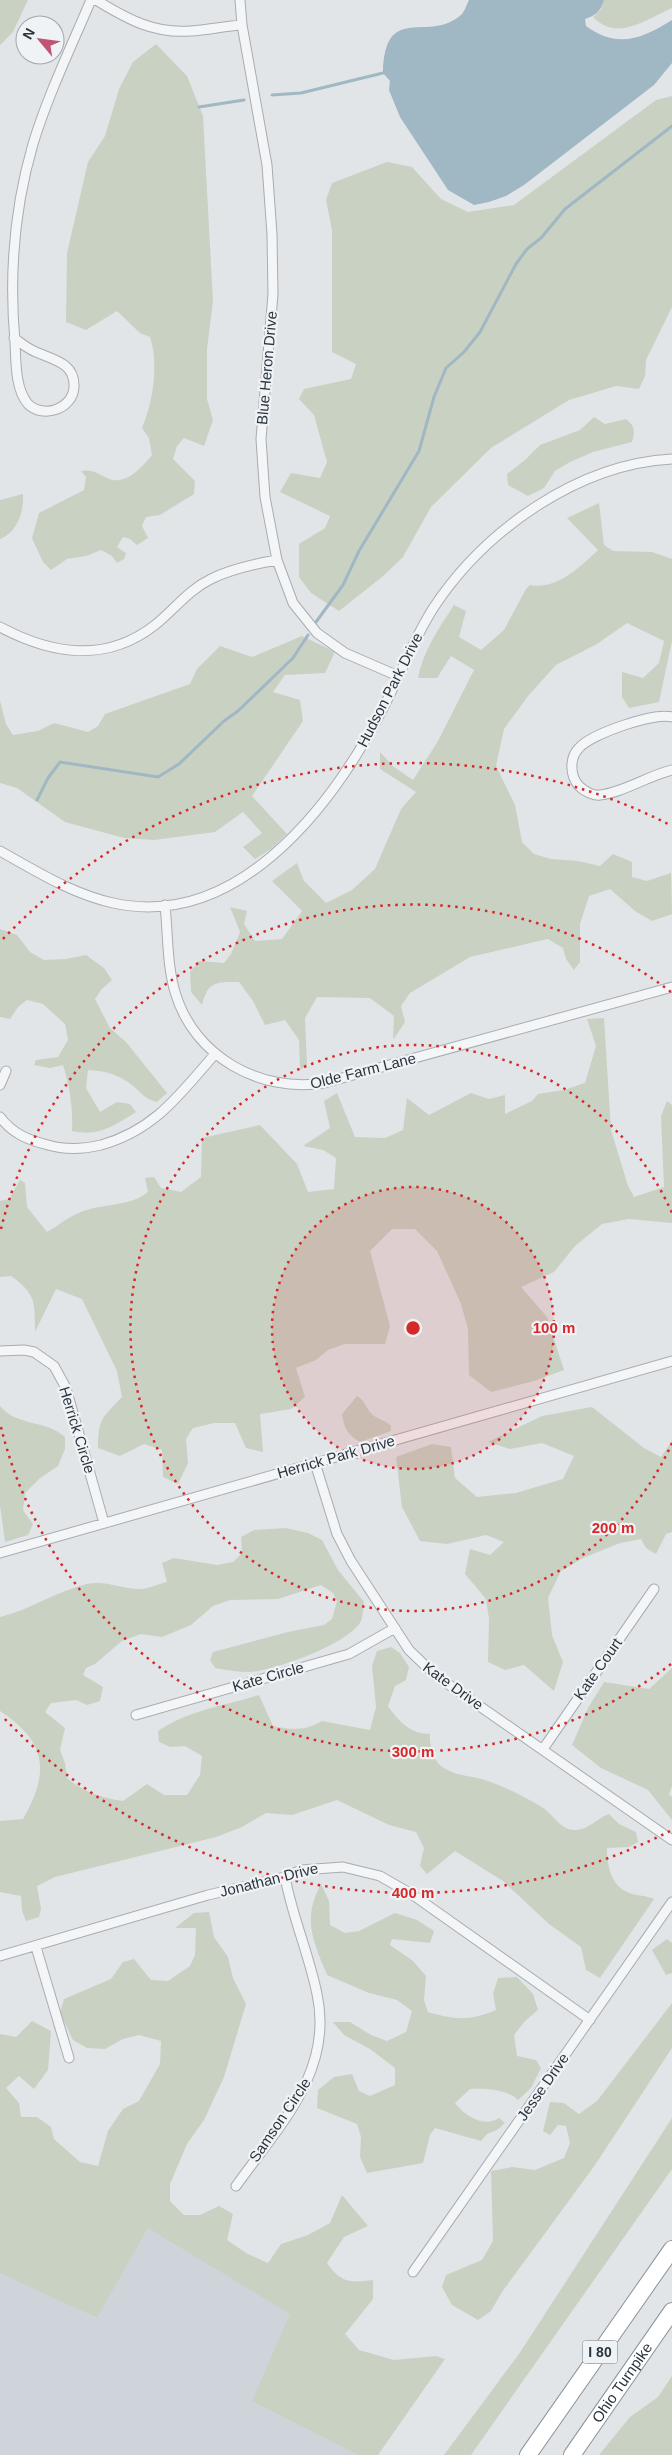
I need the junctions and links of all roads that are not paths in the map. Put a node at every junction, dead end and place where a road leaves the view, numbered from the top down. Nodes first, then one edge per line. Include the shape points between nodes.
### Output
1 (91, 0) edge
2 (96, 0) edge
3 (240, 0) edge
4 (242, 25) junction
5 (14, 338) junction
6 (672, 459) edge
7 (277, 560) junction
8 (0, 627) edge
9 (398, 676) junction
10 (672, 717) edge
11 (672, 770) edge
12 (0, 851) edge
13 (165, 905) junction
14 (672, 987) edge
15 (215, 1054) junction
16 (6, 1071) dead end
17 (0, 1085) edge
18 (0, 1117) edge
19 (0, 1351) edge
20 (672, 1361) edge
21 (315, 1463) junction
22 (104, 1523) junction
23 (0, 1553) edge
24 (654, 1589) dead end
25 (396, 1628) junction
26 (136, 1715) dead end
27 (543, 1749) junction
28 (672, 1840) edge
29 (285, 1876) junction
30 (672, 1902) edge
31 (36, 1946) junction
32 (0, 1956) edge
33 (590, 2020) junction
34 (69, 2058) dead end
35 (236, 2186) dead end
36 (672, 2249) edge
37 (414, 2272) dead end
38 (672, 2311) edge
39 (528, 2455) edge
40 (572, 2455) edge

1 - 5 street via 46,108 25,176 14,244
2 - 4 street via 129,20 160,30 190,31
3 - 4 street, Blue Heron Drive
4 - 7 street, Blue Heron Drive via 267,165 272,234 273,294 261,439 265,497
5 - 5 street via 19,381 26,400 40,410 54,411 66,404 74,389 74,379 67,366 29,349
6 - 9 street, Hudson Park Drive via 608,471 563,492 515,523 470,563 435,606 413,642
7 - 8 street via 246,566 210,579 141,634 95,650 48,648
7 - 9 street, Blue Heron Drive via 293,603 317,634 345,653
9 - 13 street, Hudson Park Drive via 356,757 307,821 280,849 248,876 220,891
10 - 11 street via 641,718 588,741 579,747 572,768 580,788 598,796
12 - 13 street, Hudson Park Drive via 90,897 114,904
13 - 15 street, Olde Farm Lane via 176,993 187,1020
14 - 15 street, Olde Farm Lane via 307,1086 254,1077
15 - 18 street via 165,1110 137,1131 118,1140 91,1147 52,1147 15,1133
16 - 17 street
19 - 22 street, Herrick Circle via 34,1352 54,1366 66,1388
20 - 21 street, Herrick Park Drive
21 - 22 street, Herrick Park Drive
21 - 25 street, Kate Drive via 337,1534
22 - 23 street, Herrick Park Drive
24 - 27 street, Kate Court
25 - 26 street, Kate Circle via 349,1654
25 - 27 street, Kate Drive via 409,1650 435,1675
27 - 28 street, Kate Drive
29 - 31 street, Jonathan Drive via 208,1895
29 - 33 street, Jonathan Drive via 301,1870 332,1866 380,1876
29 - 35 street, Samson Circle via 318,1995 321,2030 318,2053 300,2095
30 - 33 street, Jesse Drive
31 - 32 street, Jonathan Drive
31 - 34 street
33 - 37 street, Jesse Drive
36 - 39 highway, I 80
38 - 40 highway, Ohio Turnpike / I 80

